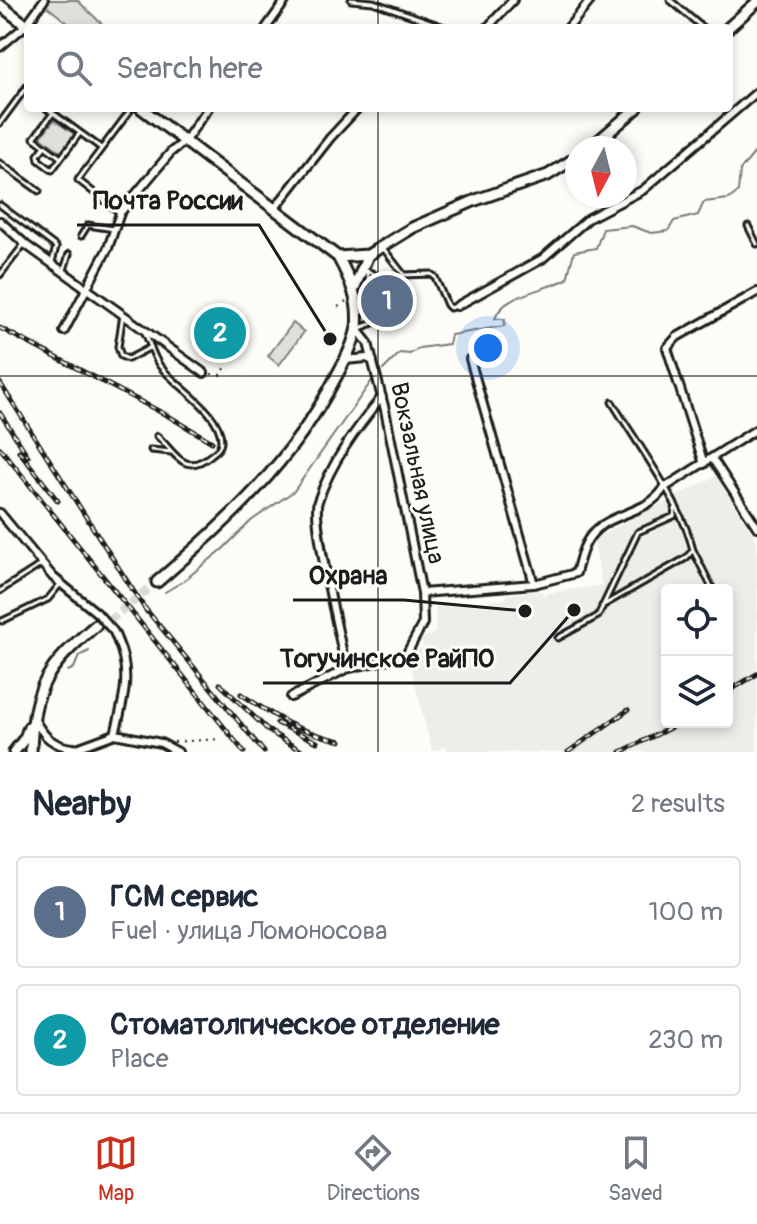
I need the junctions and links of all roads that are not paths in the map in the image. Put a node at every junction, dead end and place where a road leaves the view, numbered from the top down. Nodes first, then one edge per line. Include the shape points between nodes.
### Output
1 (44, 0) edge
2 (286, 0) edge
3 (351, 0) edge
4 (513, 0) edge
5 (591, 0) edge
6 (670, 0) edge
7 (757, 2) edge
8 (0, 5) edge
9 (25, 24) edge
10 (29, 24) edge
11 (269, 24) edge
12 (436, 24) edge
13 (491, 24) edge
14 (571, 24) edge
15 (698, 24) edge
16 (732, 24) edge
17 (24, 29) edge
18 (0, 47) edge
19 (24, 90) edge
20 (757, 92) edge
21 (733, 109) edge
22 (129, 112) edge
23 (146, 112) edge
24 (205, 112) edge
25 (354, 112) edge
26 (632, 112) edge
27 (729, 112) edge
28 (53, 113) joint
29 (0, 123) edge
30 (80, 133) junction
31 (604, 136) edge
32 (185, 141) junction
33 (45, 146) junction
34 (101, 148) junction
35 (61, 158) junction
36 (0, 163) edge
37 (565, 164) edge
38 (39, 191) dead end
39 (0, 205) edge
40 (275, 208) junction
41 (120, 213) junction
42 (0, 221) edge
43 (748, 226) dead end
44 (114, 229) junction
45 (81, 236) dead end
46 (25, 243) junction
47 (757, 244) edge
48 (381, 245) junction
49 (69, 254) dead end
50 (368, 255) junction
51 (338, 257) junction
52 (52, 262) junction
53 (64, 270) junction
54 (364, 270) junction
55 (0, 275) edge
56 (87, 287) junction
57 (354, 292) junction
58 (757, 292) edge
59 (457, 306) joint
60 (123, 314) junction
61 (144, 329) junction
62 (357, 329) junction
63 (64, 331) dead end
64 (151, 347) junction
65 (470, 359) dead end
66 (345, 360) junction
67 (373, 361) junction
68 (204, 373) road end
69 (382, 397) junction
70 (612, 402) dead end
71 (757, 429) edge
72 (157, 436) dead end
73 (151, 450) dead end
74 (171, 452) junction
75 (712, 458) junction
76 (704, 464) junction
77 (664, 488) junction
78 (675, 506) junction
79 (0, 513) edge
80 (757, 527) edge
81 (693, 550) junction
82 (42, 564) junction
83 (155, 580) tunnel mouth
84 (61, 583) junction
85 (534, 584) junction
86 (710, 584) edge
87 (0, 591) edge
88 (422, 593) junction
89 (602, 606) junction
90 (2, 621) dead end
91 (97, 627) tunnel mouth
92 (558, 638) dead end
93 (346, 669) junction
94 (291, 697) dead end
95 (33, 716) junction
96 (115, 734) junction
97 (77, 749) junction
98 (14, 752) edge
99 (31, 752) edge
100 (66, 752) edge
101 (178, 752) edge

1 - 10 street
2 - 11 street
3 - 12 lane via 373,2
4 - 13 street
5 - 14 street
6 - 15 lane
7 - 16 main road
8 - 9 main road
17 - 18 street
19 - 29 lane
20 - 21 street
22 - 34 lane
23 - 32 main road
24 - 32 street
25 - 40 street
26 - 31 main road
27 - 59 street via 643,190 589,218 542,259
28 - 30 lane
28 - 33 lane via 34,138
30 - 34 lane
30 - 35 lane
32 - 40 main road
32 - 41 street
33 - 35 lane
33 - 35 lane via 39,160 52,170
34 - 41 lane via 78,180
36 - 38 lane
37 - 48 main road
39 - 52 lane via 56,247
40 - 51 main road
41 - 44 street
42 - 46 street
43 - 47 lane
44 - 45 lane via 88,225
44 - 56 street
46 - 52 street
46 - 55 lane
48 - 50 main road
48 - 59 lane via 404,275 431,274 447,305
49 - 53 lane
50 - 51 main road
50 - 54 main road
51 - 57 main road
52 - 53 street
53 - 56 street
54 - 57 main road
54 - 62 lane via 374,274 385,311
56 - 60 street
56 - 63 street
57 - 62 main road
58 - 76 street via 677,337 667,348
60 - 61 street
60 - 64 lane via 121,356 128,359
61 - 64 lane
61 - 68 street
62 - 66 main road
62 - 67 street, Вокзальная улица
64 - 74 lane via 158,364 202,405 221,440 220,448 202,463 183,462
65 - 85 street
66 - 67 street
66 - 83 main road via 309,424 249,499
67 - 69 street, Вокзальная улица
69 - 88 street, Вокзальная улица
69 - 93 street via 342,449 317,503
70 - 77 lane
71 - 75 street
72 - 74 lane
73 - 74 lane
75 - 76 street
75 - 80 street
76 - 77 street
77 - 78 lane
77 - 85 street via 594,532 576,573
78 - 81 lane
78 - 89 lane via 674,516 638,532
79 - 82 street
81 - 86 lane
81 - 89 lane
82 - 84 street
82 - 87 lane
84 - 90 lane via 48,599
84 - 96 street, bridge via 97,613 118,642 127,670
85 - 88 street
88 - 93 street, Вокзальная улица via 423,623 406,655
89 - 92 lane via 598,616
91 - 95 main road via 46,676
93 - 94 street, Вокзальная улица
95 - 97 street via 58,746
95 - 98 main road
95 - 99 main road
96 - 97 street
96 - 101 street
97 - 100 street

